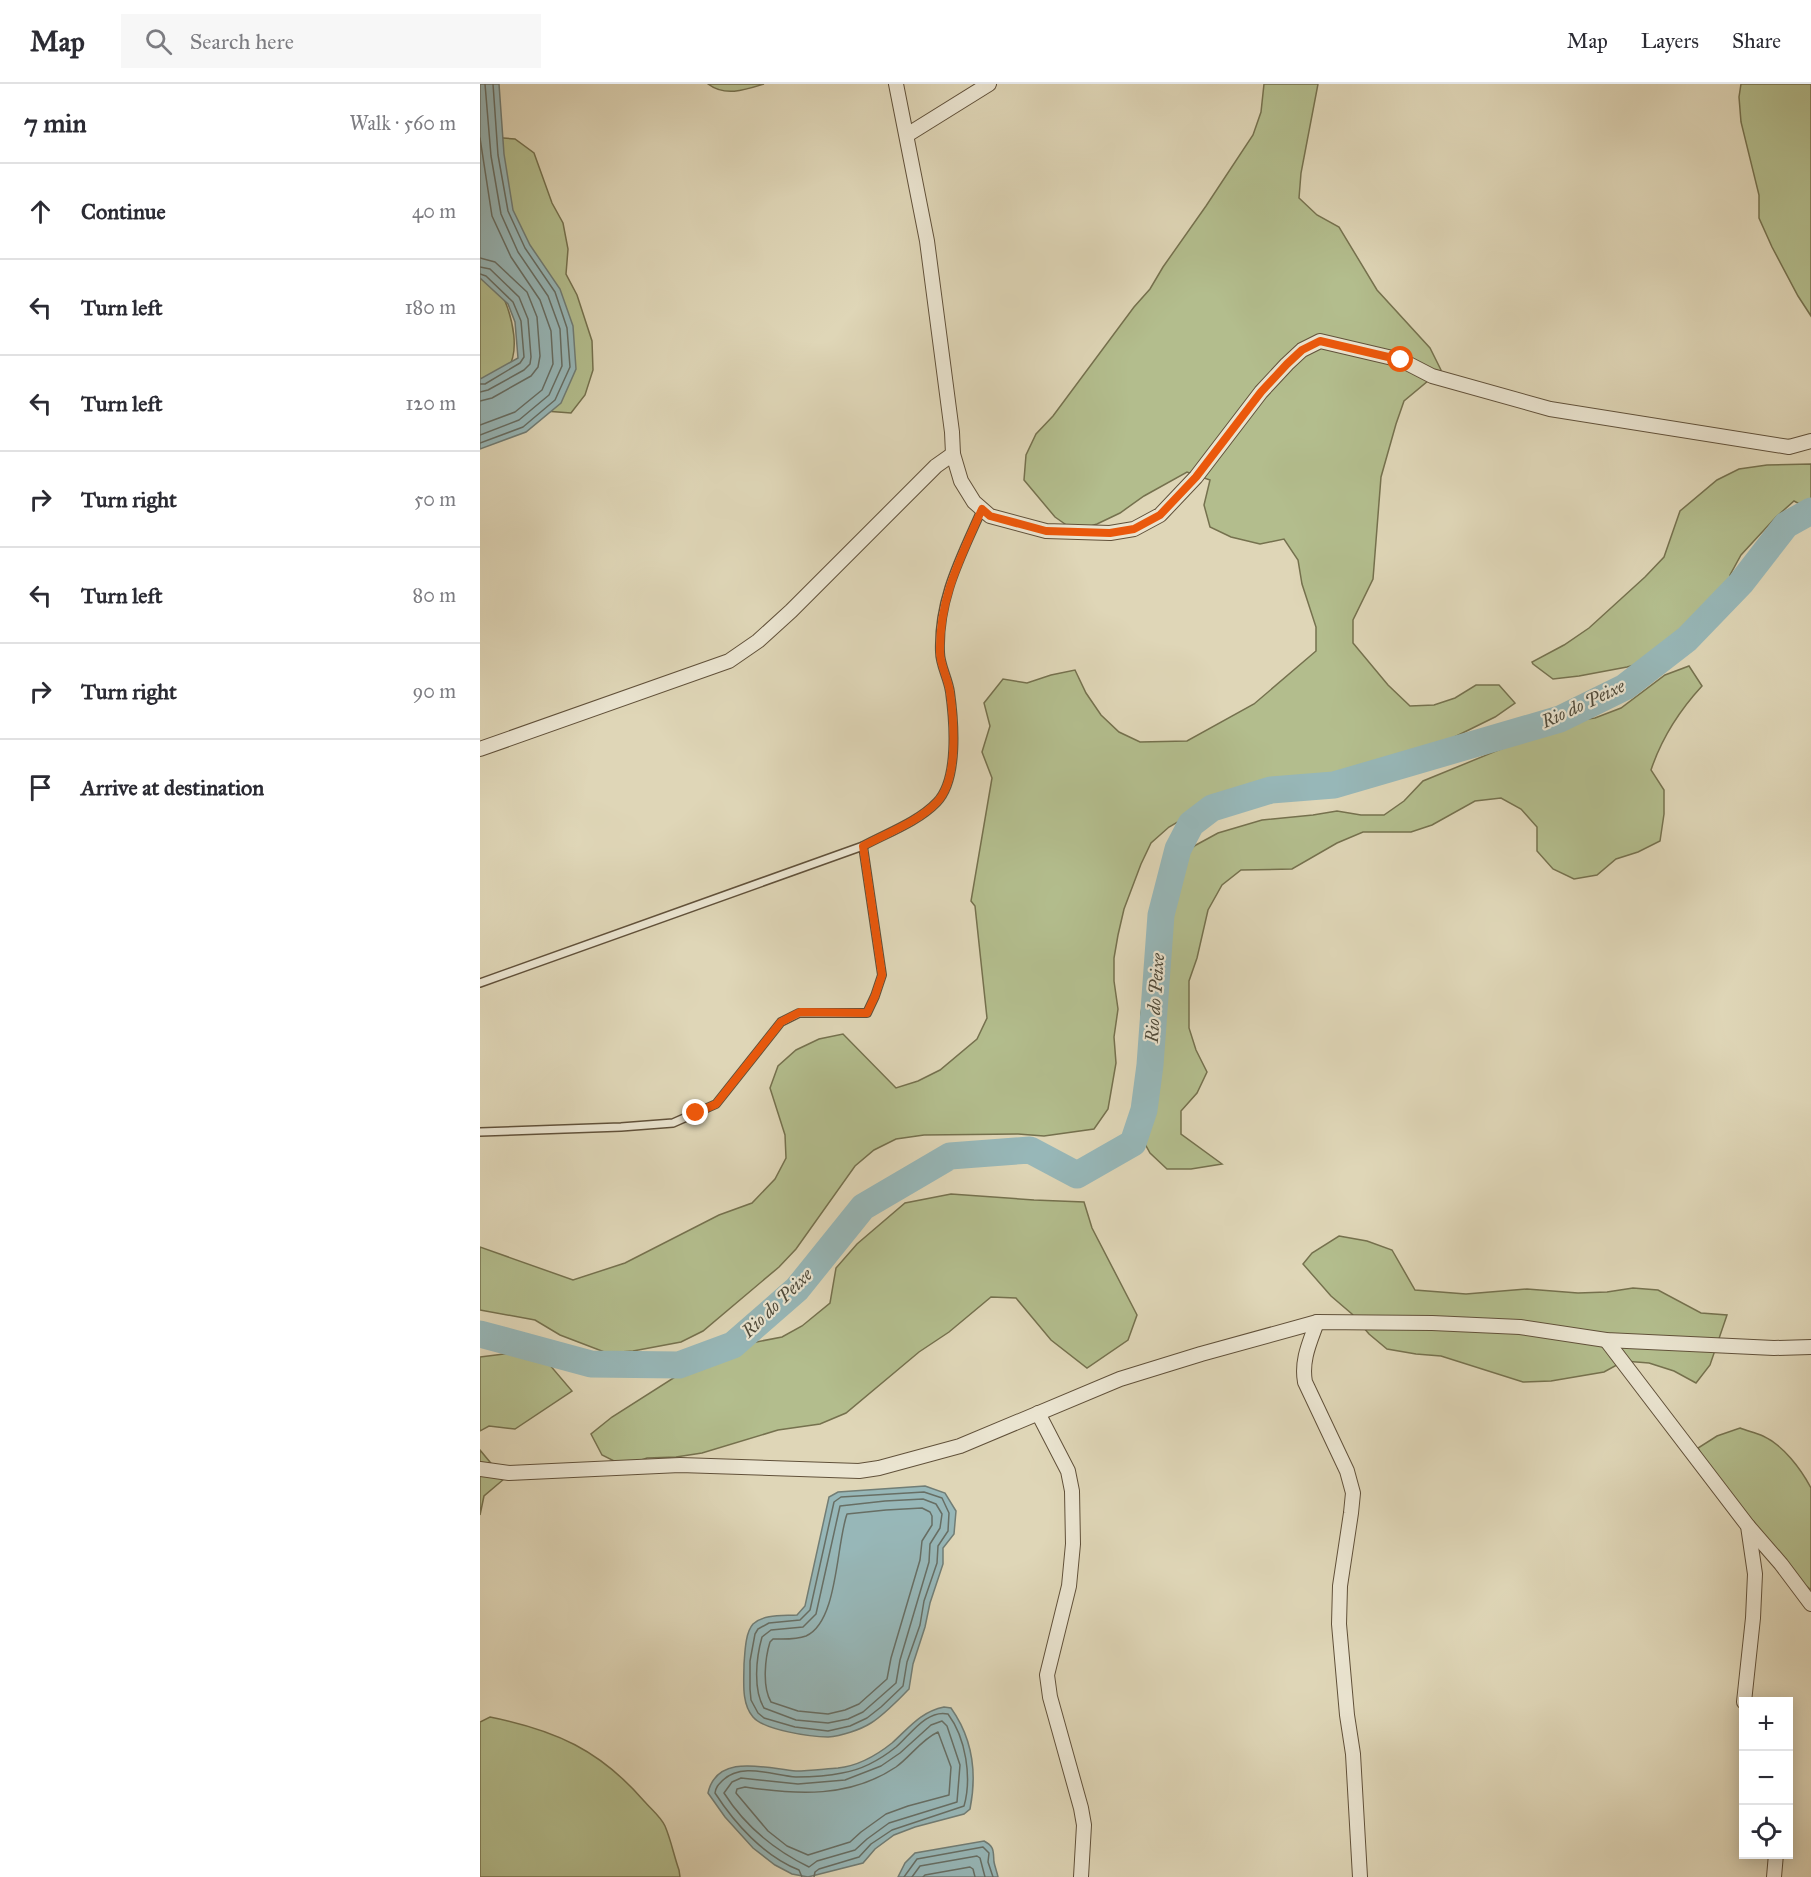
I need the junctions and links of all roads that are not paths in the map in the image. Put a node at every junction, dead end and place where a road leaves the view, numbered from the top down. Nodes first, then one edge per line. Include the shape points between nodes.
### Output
1 (896, 84) edge
2 (989, 84) edge
3 (907, 135) junction
4 (1811, 441) edge
5 (953, 454) junction
6 (982, 509) junction
7 (480, 749) edge
8 (863, 846) junction
9 (480, 983) edge
10 (480, 1132) edge
11 (1317, 1322) junction
12 (1606, 1340) junction
13 (1811, 1347) edge
14 (1038, 1413) junction
15 (480, 1469) edge
16 (1748, 1526) junction
17 (1811, 1604) edge
18 (1744, 1697) edge
19 (1776, 1859) edge
20 (1081, 1877) edge
21 (1360, 1877) edge
22 (1774, 1877) edge

1 - 3 street
2 - 3 street
3 - 5 street via 927,241
4 - 6 street via 1789,447 1550,409 1432,376 1401,360 1320,341 1302,350 1261,392 1196,477 1160,515 1134,529 1110,533 1046,531 990,516
5 - 6 street via 962,481
5 - 7 street via 936,466 783,618 729,661
6 - 8 lane via 949,584 941,624 940,654 950,690 953,732 951,776 939,801
8 - 9 lane
8 - 10 lane via 882,975 867,1013 800,1012 781,1022 716,1104 673,1123
11 - 12 street via 1520,1327
11 - 14 street via 1120,1379
11 - 21 street via 1305,1357 1305,1382 1353,1492 1340,1586 1339,1624 1353,1754
12 - 13 street
12 - 16 street
14 - 15 street via 960,1446 859,1471 680,1465 509,1473
14 - 20 street via 1068,1471 1072,1491 1069,1586 1047,1675 1084,1825
16 - 17 street
16 - 18 street via 1755,1574
19 - 22 street

